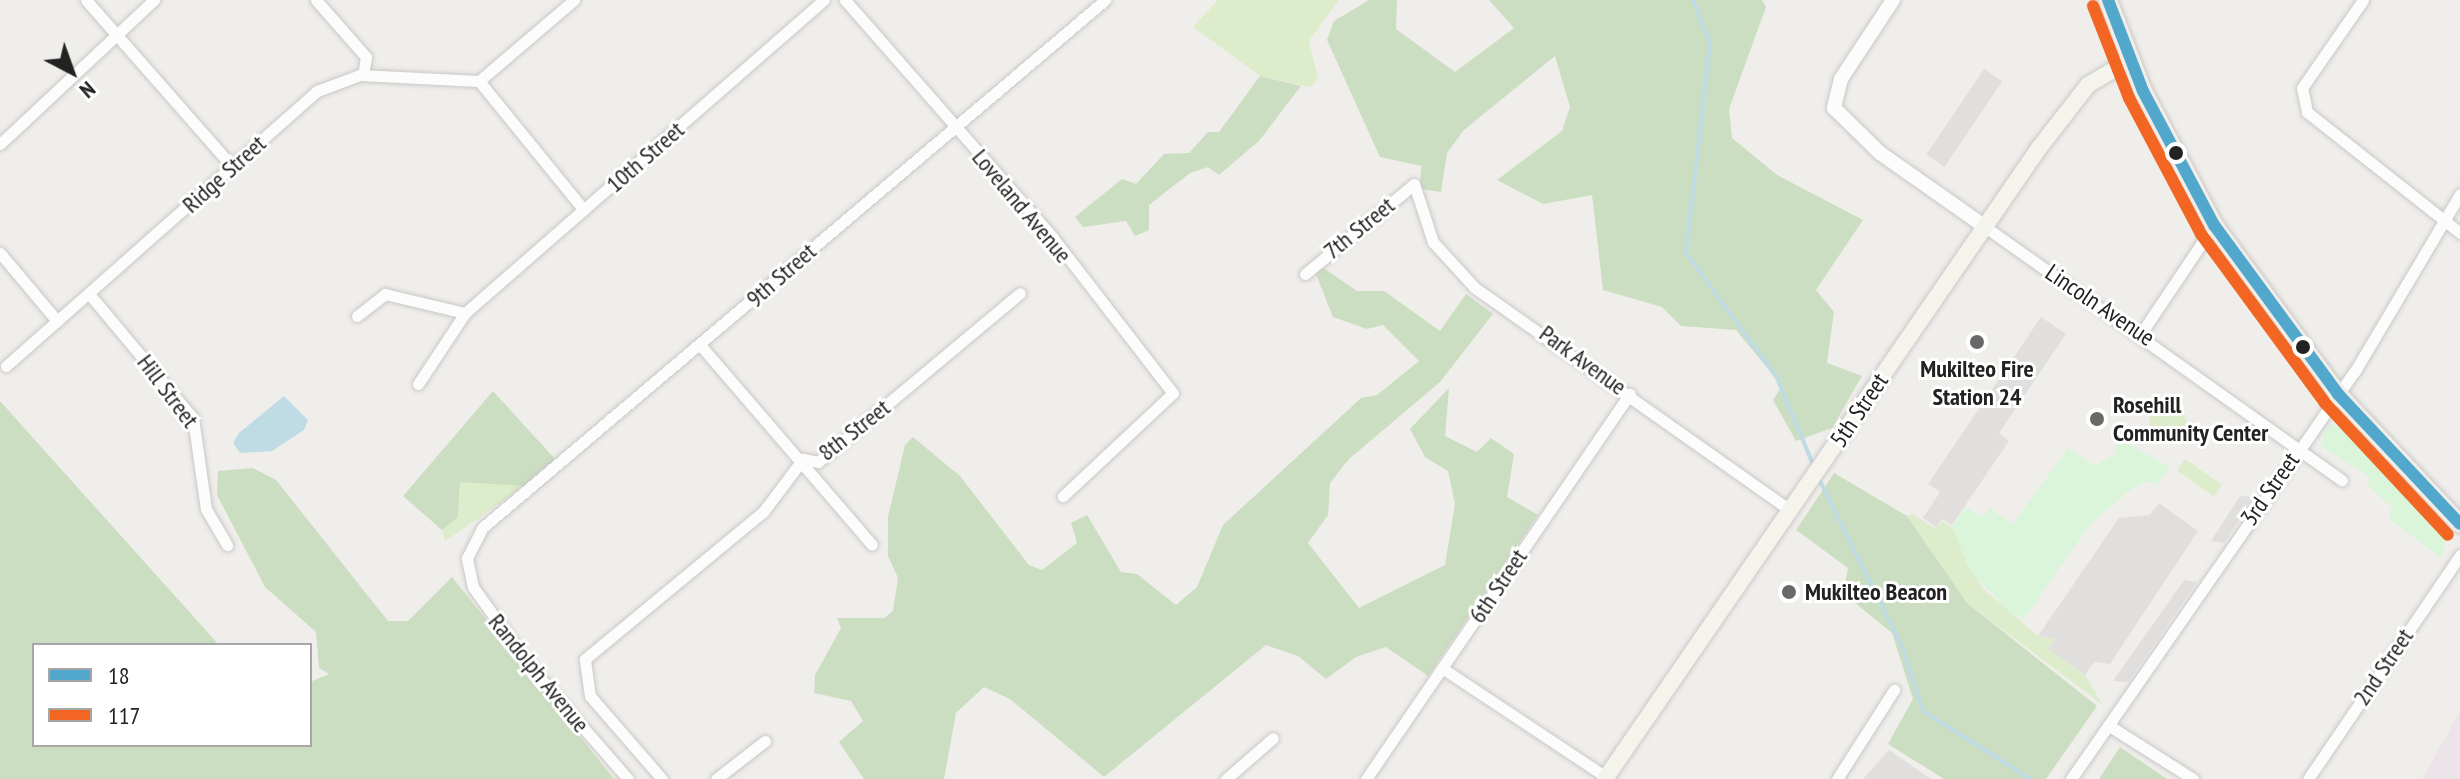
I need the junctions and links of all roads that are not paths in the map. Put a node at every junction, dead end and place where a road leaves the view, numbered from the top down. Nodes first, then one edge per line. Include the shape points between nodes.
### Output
1 (86, 0) edge
2 (154, 0) edge
3 (316, 0) edge
4 (574, 0) edge
5 (824, 0) edge
6 (845, 0) edge
7 (1105, 0) edge
8 (1893, 0) edge
9 (2108, 0) edge
10 (2363, 0) edge
11 (117, 34) junction
12 (2130, 60) junction
13 (363, 75) junction
14 (479, 81) junction
15 (952, 128) junction
16 (0, 144) edge
17 (232, 166) junction
18 (1414, 184) joint
19 (2460, 194) edge
20 (584, 210) junction
21 (2443, 220) junction
22 (2214, 225) junction
23 (1984, 226) junction
24 (2460, 233) edge
25 (0, 253) edge
26 (1305, 274) dead end
27 (1020, 293) dead end
28 (90, 295) junction
29 (465, 313) junction
30 (357, 316) dead end
31 (57, 321) junction
32 (2142, 332) junction
33 (701, 346) junction
34 (6, 366) dead end
35 (418, 384) dead end
36 (1630, 394) junction
37 (2338, 394) junction
38 (2299, 447) junction
39 (803, 459) junction
40 (2342, 480) dead end
41 (1063, 496) dead end
42 (1790, 510) junction
43 (2460, 524) edge
44 (227, 545) dead end
45 (872, 545) dead end
46 (2460, 555) edge
47 (467, 558) joint
48 (585, 659) joint
49 (1442, 668) junction
50 (1894, 690) dead end
51 (2108, 725) junction
52 (1273, 738) dead end
53 (765, 741) dead end
54 (1607, 778) edge
55 (628, 779) edge
56 (662, 779) edge
57 (716, 779) edge
58 (1226, 779) edge
59 (1366, 779) edge
60 (1837, 779) edge
61 (2071, 779) edge
62 (2193, 779) edge
63 (2308, 779) edge

1 - 11 street
2 - 11 street
3 - 13 street via 366,57
4 - 14 street
5 - 20 street, 10th Street
6 - 15 street, Loveland Avenue
7 - 15 street, 9th Street
8 - 23 street, Lincoln Avenue via 1834,93 1838,118
9 - 12 main road
10 - 21 street via 2302,88 2307,112 2325,133
11 - 16 street
11 - 17 street
12 - 22 main road
12 - 23 main road, 5th Street via 2074,100
13 - 14 street, Ridge Street
13 - 17 street, Ridge Street via 317,91
14 - 20 street
15 - 33 street, 9th Street
15 - 41 street, Loveland Avenue via 1173,393
17 - 28 street, Ridge Street
18 - 26 street, 7th Street
18 - 36 street, Park Avenue via 1419,213 1455,270
19 - 21 street, 3rd Street
20 - 29 street, 10th Street
21 - 24 street
21 - 37 street, 3rd Street
22 - 32 street
22 - 37 main road
23 - 32 street, Lincoln Avenue
23 - 42 main road, 5th Street
25 - 31 street
27 - 39 street, 8th Street via 818,462
28 - 31 street, Ridge Street
28 - 44 street, Hill Street via 193,418 206,509
29 - 30 street via 385,294
29 - 35 street, 10th Street
31 - 34 street, Ridge Street
32 - 38 street, Lincoln Avenue
33 - 39 street
33 - 47 street, 9th Street via 482,528
36 - 42 street, Park Avenue
36 - 49 street, 6th Street
37 - 38 street, 3rd Street
37 - 43 main road
38 - 40 street, Lincoln Avenue
38 - 51 street, 3rd Street
39 - 45 street
39 - 48 street, 8th Street via 763,512
42 - 54 main road, 5th Street
46 - 63 street, 2nd Street
47 - 55 street, Randolph Avenue via 473,587 495,622
48 - 56 street, Randolph Avenue via 590,696
49 - 54 street
49 - 59 street, 6th Street
50 - 60 street
51 - 61 street, 3rd Street
51 - 62 street
52 - 58 street
53 - 57 street

